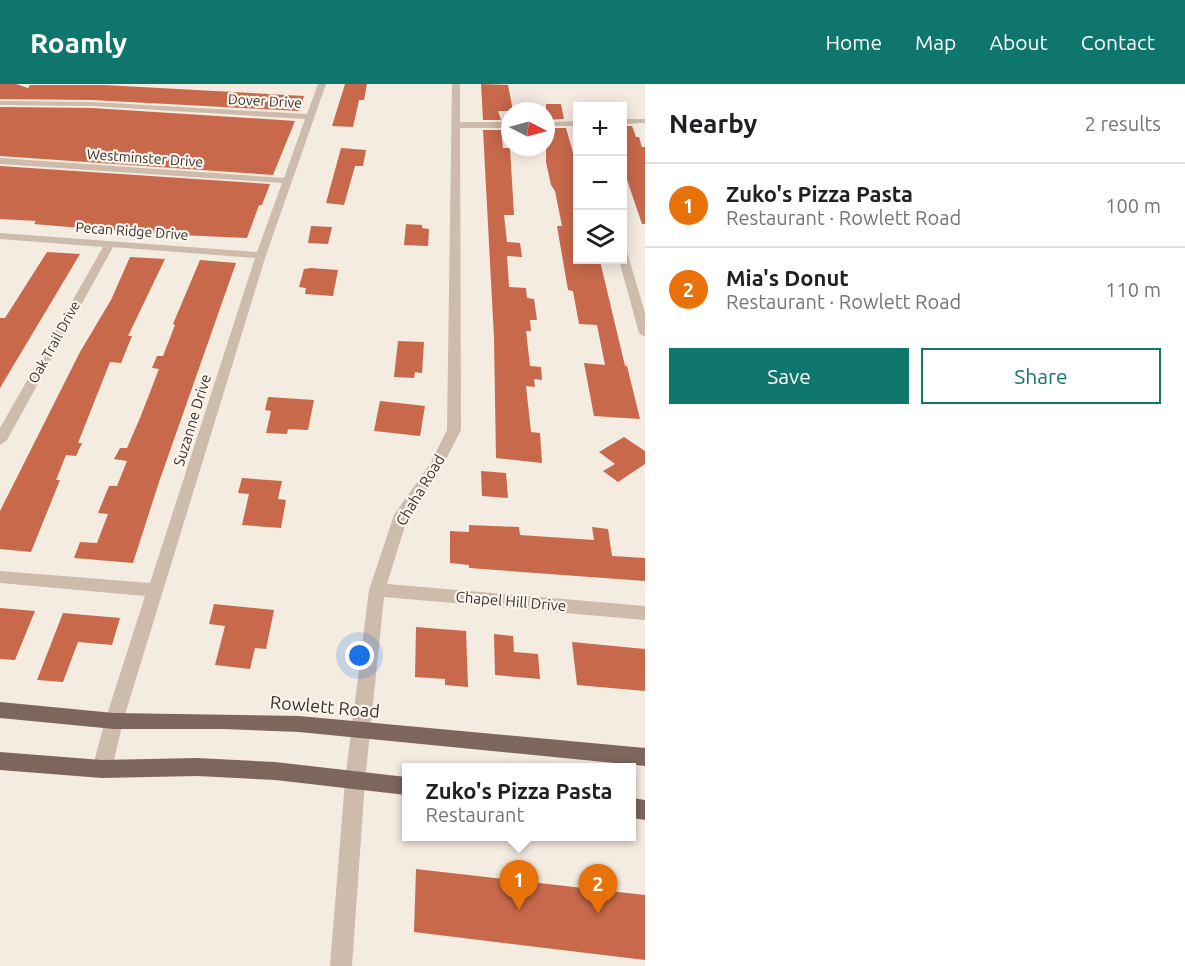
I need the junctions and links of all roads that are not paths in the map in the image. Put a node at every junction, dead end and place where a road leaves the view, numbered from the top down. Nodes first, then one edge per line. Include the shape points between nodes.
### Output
1 (322, 84) edge
2 (456, 84) edge
3 (0, 103) edge
4 (312, 117) junction
5 (645, 121) edge
6 (627, 122) edge
7 (573, 123) edge
8 (555, 124) edge
9 (456, 125) junction
10 (501, 125) edge
11 (0, 161) edge
12 (288, 182) junction
13 (0, 236) edge
14 (109, 245) junction
15 (261, 255) junction
16 (625, 264) edge
17 (645, 333) edge
18 (0, 440) edge
19 (0, 577) edge
20 (156, 590) junction
21 (377, 590) junction
22 (645, 613) edge
23 (0, 710) edge
24 (114, 721) junction
25 (361, 730) junction
26 (645, 757) edge
27 (0, 761) edge
28 (102, 769) junction
29 (355, 781) junction
30 (402, 786) edge
31 (341, 966) edge

1 - 4 street, Suzanne Drive
2 - 9 street, Chaha Road
3 - 4 street, Dover Drive via 93,104
4 - 12 street, Suzanne Drive
5 - 6 street
7 - 8 street
9 - 10 street
9 - 21 street, Chaha Road via 454,430 436,466 401,515
11 - 12 street, Westminster Drive
12 - 15 street, Suzanne Drive
13 - 14 street, Pecan Ridge Drive
14 - 15 street, Pecan Ridge Drive
14 - 18 street, Oak Trail Drive
15 - 20 street, Suzanne Drive
16 - 17 street
19 - 20 street
20 - 24 street, Suzanne Drive
21 - 22 street, Chapel Hill Drive
21 - 25 street, Chaha Road
23 - 24 main road, Rowlett Road
24 - 25 main road, Rowlett Road via 269,722
24 - 28 street, Suzanne Drive
25 - 26 main road, Rowlett Road
25 - 29 street, Chaha Road
27 - 28 main road
28 - 29 main road via 244,769
29 - 30 main road
29 - 31 street, Chaha Road

